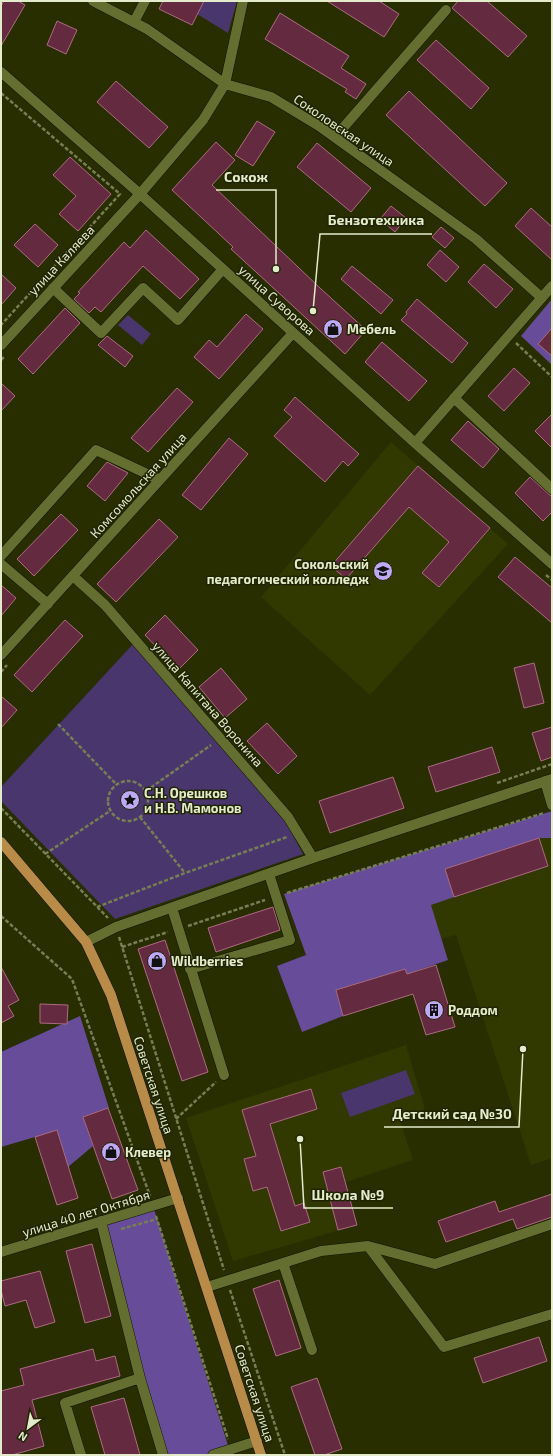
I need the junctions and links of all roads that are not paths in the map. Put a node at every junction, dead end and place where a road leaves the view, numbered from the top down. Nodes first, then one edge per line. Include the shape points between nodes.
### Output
1 (92, 1) edge
2 (145, 1) edge
3 (243, 1) edge
4 (446, 10) dead end
5 (134, 22) junction
6 (3, 78) edge
7 (225, 84) junction
8 (335, 137) junction
9 (140, 194) junction
10 (223, 269) junction
11 (552, 286) edge
12 (53, 288) junction
13 (542, 298) junction
14 (293, 333) junction
15 (1, 345) edge
16 (454, 398) junction
17 (415, 443) junction
18 (160, 480) junction
19 (552, 489) edge
20 (1, 556) edge
21 (1, 564) edge
22 (552, 564) edge
23 (73, 576) junction
24 (48, 604) junction
25 (1, 655) edge
26 (549, 780) edge
27 (552, 805) edge
28 (1, 842) edge
29 (313, 858) junction
30 (269, 874) junction
31 (172, 908) junction
32 (86, 942) junction
33 (190, 969) junction
34 (224, 1075) road end
35 (178, 1198) junction
36 (101, 1221) junction
37 (552, 1224) edge
38 (368, 1246) junction
39 (1, 1252) edge
40 (283, 1263) junction
41 (207, 1287) junction
42 (552, 1314) edge
43 (312, 1350) dead end
44 (140, 1378) junction
45 (257, 1441) junction
46 (81, 1455) edge
47 (163, 1455) edge
48 (213, 1455) edge
49 (261, 1455) edge

1 - 5 street, Соколовская улица
2 - 5 street
3 - 7 street, улица Каляева
4 - 8 street
5 - 7 street, Соколовская улица
6 - 9 street, улица Суворова
7 - 8 street, Соколовская улица via 271,97
7 - 9 street, улица Каляева via 203,120
8 - 13 street, Соколовская улица via 476,239
9 - 10 street, улица Суворова
9 - 12 street, улица Каляева
10 - 12 street via 178,320 143,288 101,333
10 - 14 street, улица Суворова
11 - 13 street
12 - 15 street, улица Каляева
13 - 16 street
14 - 17 street, улица Суворова
14 - 18 street, Комсомольская улица
16 - 17 street
16 - 19 street
17 - 22 street, улица Суворова
18 - 20 street via 96,450
18 - 23 street, Комсомольская улица
21 - 24 street
23 - 24 street, Комсомольская улица
23 - 29 street, улица Капитана Воронина via 105,604 288,817
24 - 25 street, Комсомольская улица
26 - 27 street
26 - 29 street
28 - 32 main road, Советская улица
29 - 30 street
30 - 31 street
30 - 33 street via 290,940
31 - 32 street via 116,927
31 - 33 street
32 - 35 main road, Советская улица via 111,995
33 - 34 street
35 - 36 street, улица 40 лет Октября
35 - 41 main road, Советская улица
36 - 39 street, улица 40 лет Октября
36 - 44 street
37 - 38 street via 436,1264
38 - 40 street via 322,1251
38 - 42 street via 444,1347
40 - 41 street
40 - 43 street
41 - 45 main road, Советская улица
44 - 46 street via 65,1403
44 - 47 street
45 - 48 street
45 - 49 main road, Советская улица

